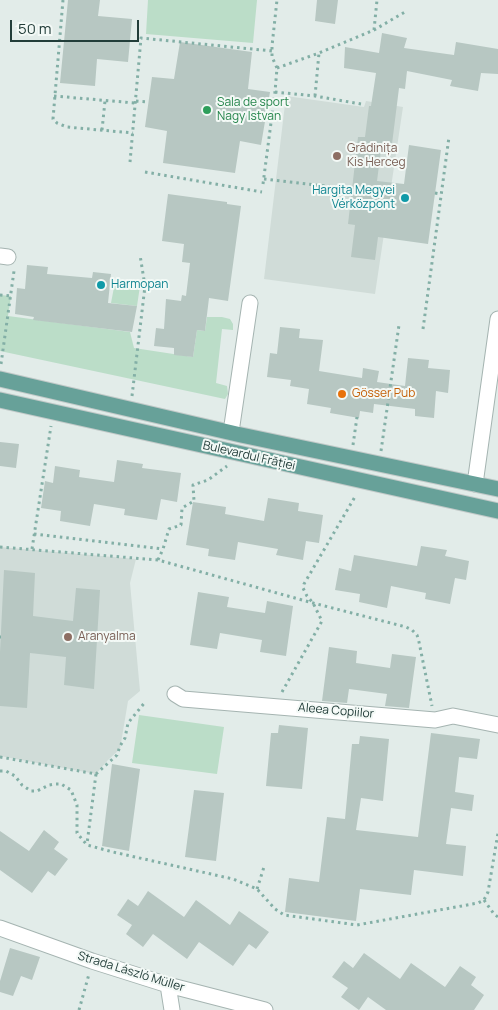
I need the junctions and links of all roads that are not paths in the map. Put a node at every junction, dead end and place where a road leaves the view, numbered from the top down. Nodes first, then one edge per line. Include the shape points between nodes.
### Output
1 (250, 304) dead end
2 (498, 319) edge
3 (0, 379) edge
4 (0, 400) edge
5 (231, 432) junction
6 (475, 484) junction
7 (498, 489) edge
8 (498, 511) edge
9 (175, 694) dead end
10 (498, 724) edge
11 (0, 928) edge
12 (168, 985) junction
13 (208, 1003) edge
14 (172, 1010) edge
15 (265, 1010) edge

1 - 5 street
2 - 6 street
3 - 5 main road, Bulevardul Frăției
4 - 8 main road, Bulevardul Frăției
5 - 6 main road, Bulevardul Frăției
6 - 7 main road, Bulevardul Frăției
9 - 10 street, Aleea Copiilor via 183,698 435,720 453,716
11 - 12 street, Strada László Müller
12 - 13 street, Strada László Müller
12 - 14 street
13 - 15 street, Strada László Müller

